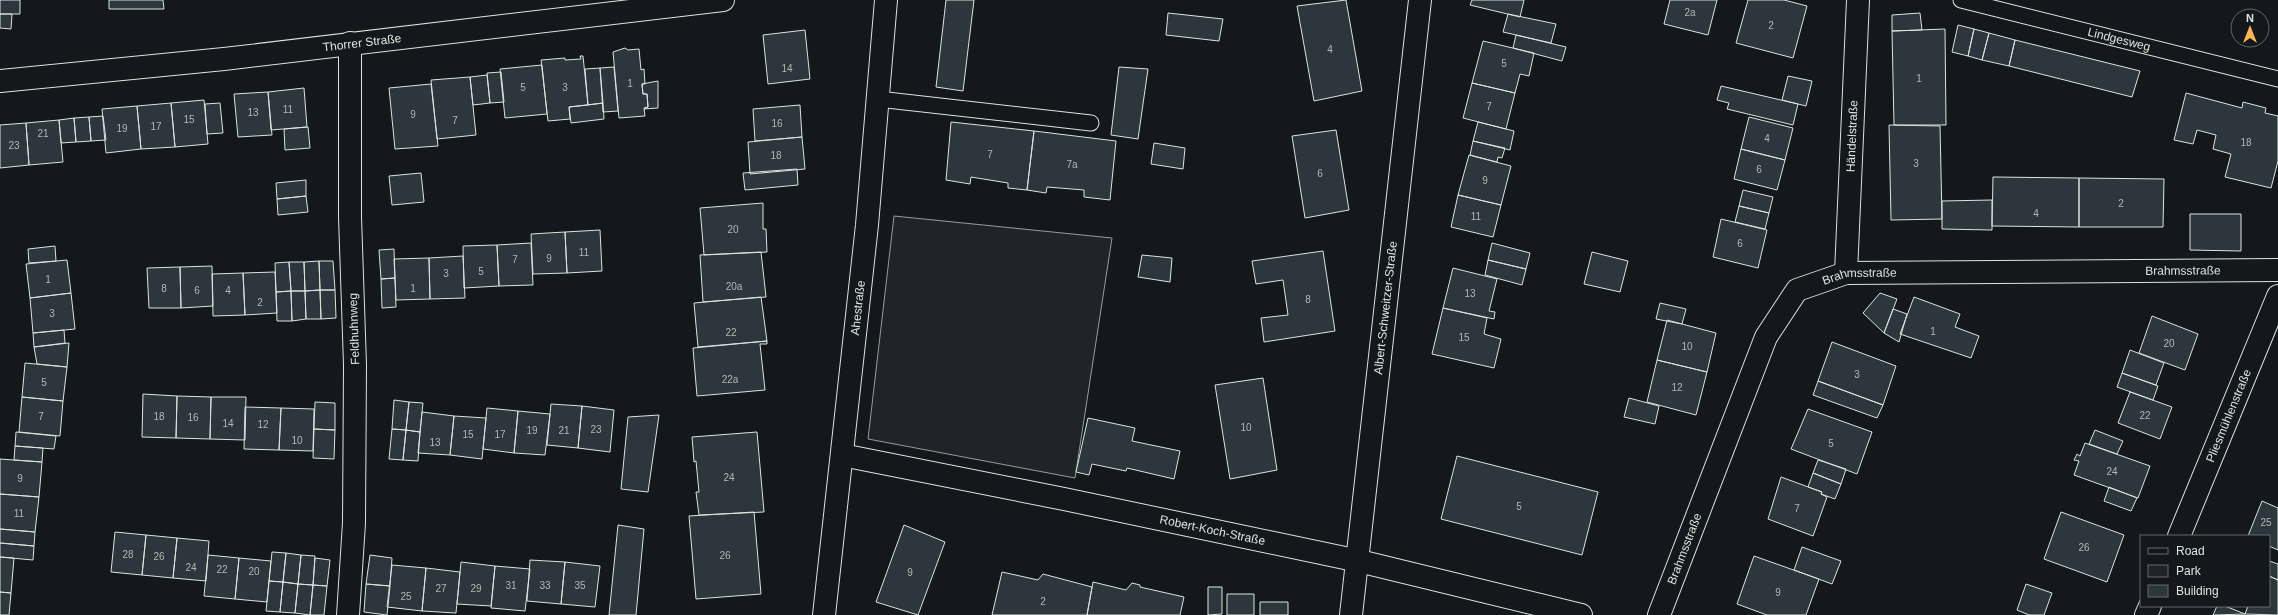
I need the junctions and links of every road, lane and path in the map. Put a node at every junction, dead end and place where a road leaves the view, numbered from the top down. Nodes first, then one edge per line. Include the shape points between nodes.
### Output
1 (723, 0) edge
2 (886, 0) edge
3 (1420, 0) edge
4 (1858, 0) edge
5 (1961, 0) edge
6 (350, 43) junction
7 (2278, 79) edge
8 (0, 81) edge
9 (878, 99) junction
10 (1091, 123) dead end
11 (2278, 270) edge
12 (1846, 273) junction
13 (2278, 296) edge
14 (842, 455) junction
15 (2179, 535) edge
16 (1358, 561) junction
17 (348, 615) edge
18 (824, 615) edge
19 (1351, 615) edge
20 (1581, 615) edge
21 (1659, 615) edge

1 - 6 street, Thorrer Straße
2 - 9 street, Ahestraße
3 - 16 street, Albert-Schweitzer-Straße
4 - 12 street, Händelstraße
5 - 7 lane, Lindgesweg
6 - 8 street, Thorrer Straße
6 - 17 street, Feldhuhnweg via 350,217 355,365 354,523
9 - 10 lane
9 - 14 street, Ahestraße via 868,225
11 - 12 street, Brahmsstraße
12 - 21 street, Brahmsstraße via 1797,290 1766,337
13 - 15 street, Pliesmühlenstraße
14 - 16 street, Robert-Koch-Straße
14 - 18 street, Ahestraße
16 - 19 street, Albert-Schweitzer-Straße
16 - 20 street, Robert-Koch-Straße

